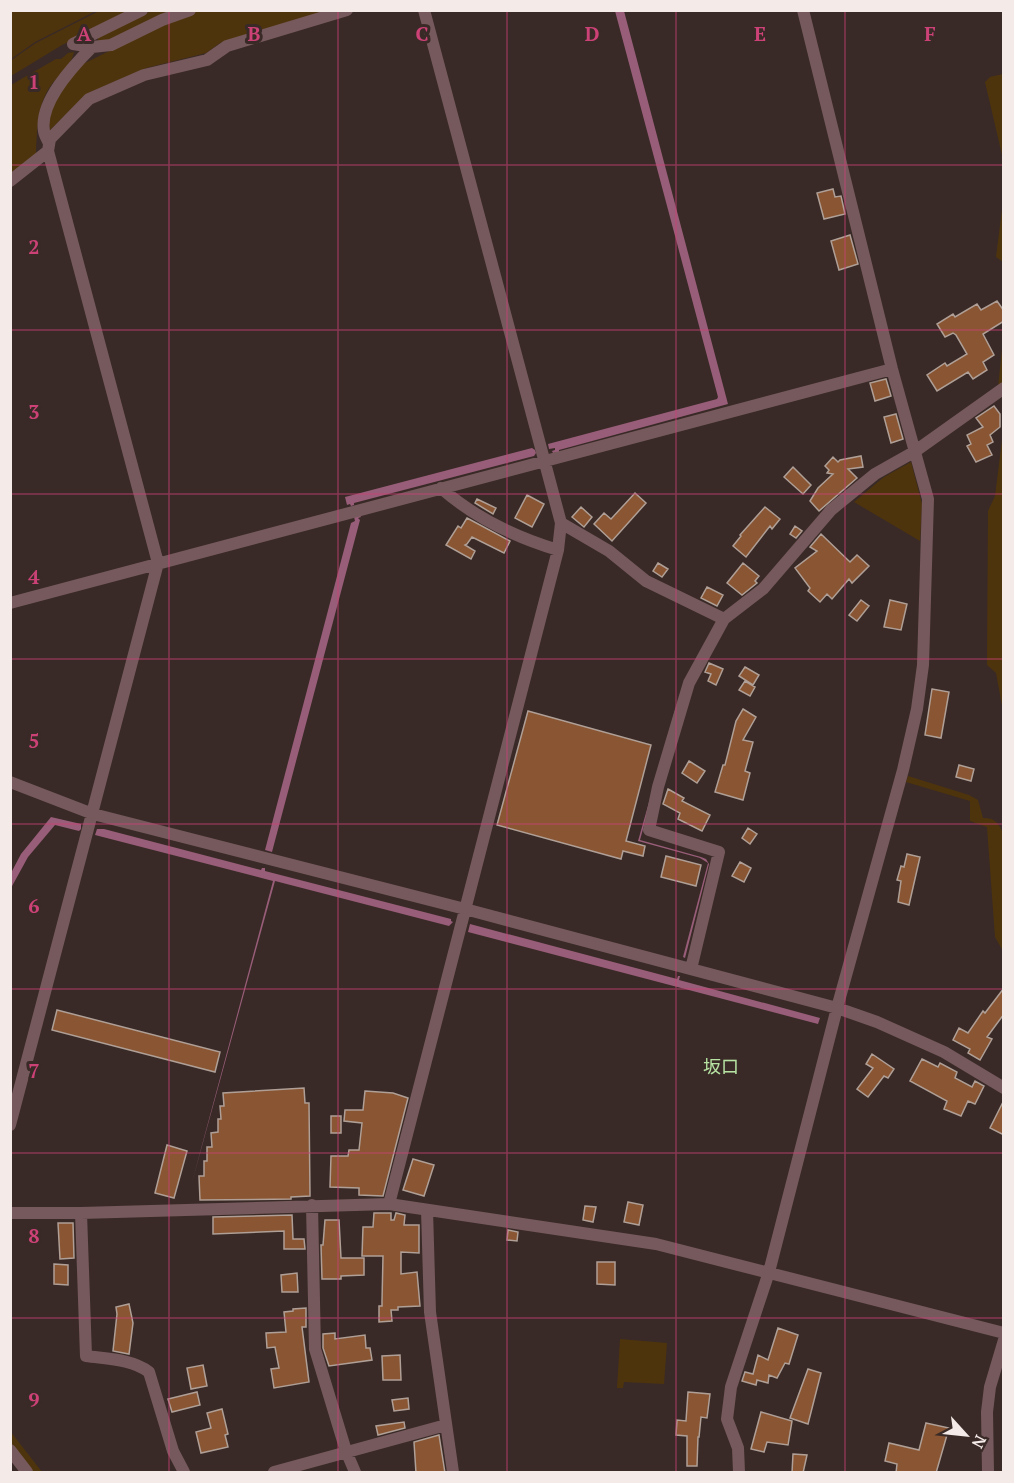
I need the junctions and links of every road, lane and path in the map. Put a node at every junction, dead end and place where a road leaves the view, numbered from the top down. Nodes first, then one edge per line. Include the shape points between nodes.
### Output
1 (142, 10) edge
2 (190, 10) edge
3 (347, 10) edge
4 (424, 10) edge
5 (802, 10) edge
6 (92, 47) junction
7 (49, 148) junction
8 (10, 181) edge
9 (892, 369) junction
10 (1004, 388) edge
11 (914, 452) junction
12 (546, 460) junction
13 (441, 488) junction
14 (561, 523) junction
15 (558, 550) junction
16 (158, 563) junction
17 (10, 603) edge
18 (724, 619) junction
19 (10, 782) edge
20 (93, 814) junction
21 (465, 909) junction
22 (692, 969) junction
23 (837, 1008) junction
24 (1004, 1088) edge
25 (10, 1125) edge
26 (389, 1204) junction
27 (312, 1205) junction
28 (427, 1210) junction
29 (10, 1213) edge
30 (81, 1214) junction
31 (768, 1272) junction
32 (1004, 1333) edge
33 (1004, 1340) edge
34 (446, 1425) junction
35 (10, 1450) edge
36 (346, 1452) junction
37 (27, 1473) edge
38 (184, 1473) edge
39 (274, 1473) edge
40 (355, 1473) edge
41 (453, 1473) edge
42 (739, 1473) edge
43 (988, 1473) edge

1 - 6 street via 73,44
2 - 6 street via 111,45
3 - 7 street via 227,46 207,60 144,75 89,99 50,139
4 - 12 street
5 - 9 street
6 - 7 street via 55,90 47,108 43,130
7 - 8 street
7 - 16 street
9 - 11 street
9 - 12 street
10 - 11 street
11 - 18 street via 875,474 831,510 763,589
11 - 23 street via 927,499 923,665 917,710
12 - 13 street
12 - 14 street
13 - 15 street via 480,517
13 - 16 street
14 - 15 street
14 - 18 street via 609,551 646,581
15 - 21 street
16 - 17 street
16 - 20 street
18 - 22 street via 689,683 649,830 719,852
19 - 20 street
20 - 21 street
20 - 25 street
21 - 22 street
21 - 26 street
22 - 23 street
23 - 24 street via 944,1052
23 - 31 street
26 - 27 street
26 - 28 street
27 - 30 street
27 - 36 street via 315,1349
28 - 31 street via 656,1244
28 - 34 street via 430,1312
29 - 30 street
30 - 38 street via 86,1356 131,1363 149,1372 173,1451
31 - 32 street
31 - 42 street via 731,1387 728,1419 738,1448
33 - 43 street via 990,1387
34 - 36 street
34 - 41 street
35 - 37 street
36 - 39 street
36 - 40 street

